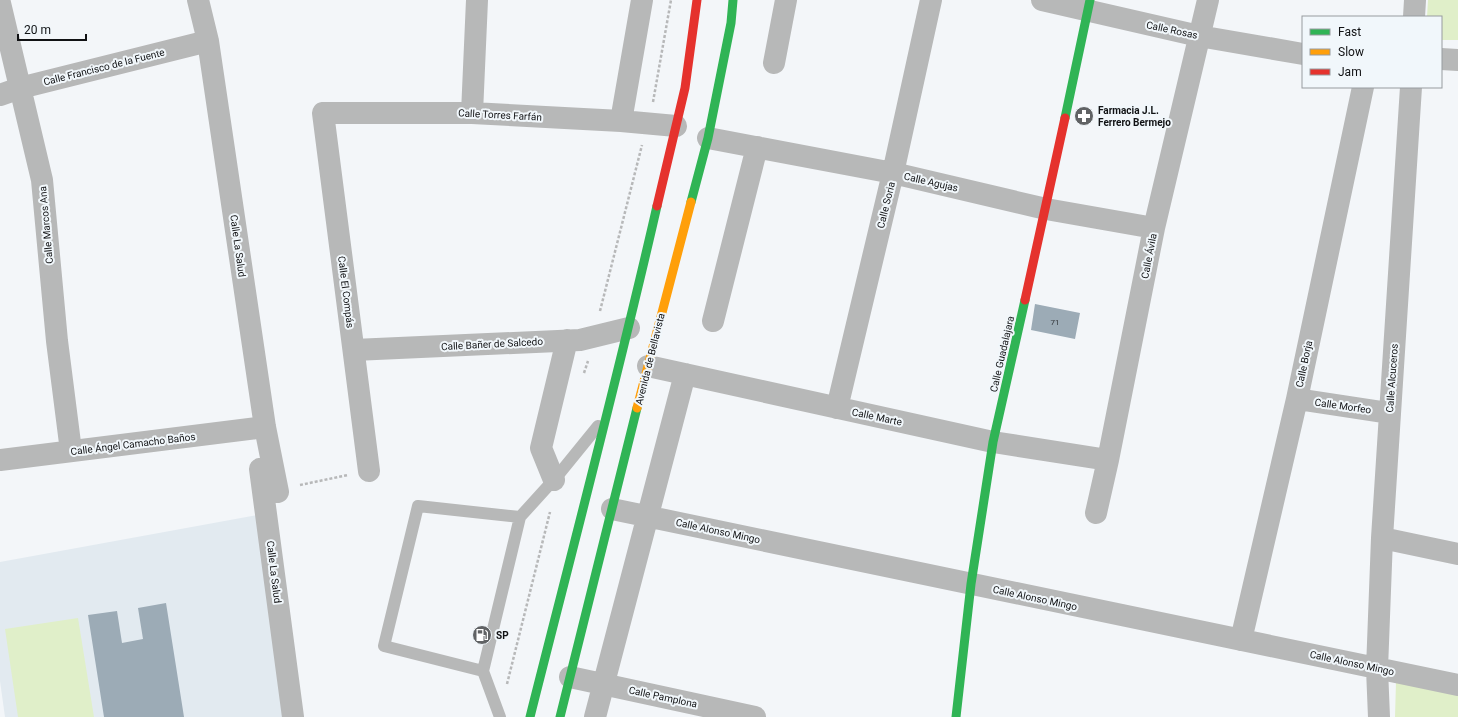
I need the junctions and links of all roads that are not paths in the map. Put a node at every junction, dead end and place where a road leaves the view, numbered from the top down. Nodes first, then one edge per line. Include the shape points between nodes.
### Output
1 (198, 0) edge
2 (477, 0) edge
3 (642, 0) edge
4 (697, 0) edge
5 (733, 0) edge
6 (786, 0) edge
7 (931, 0) edge
8 (1042, 0) edge
9 (1208, 0) edge
10 (1415, 0) edge
11 (0, 3) edge
12 (1089, 6) edge
13 (1414, 16) edge
14 (1199, 36) junction
15 (208, 41) junction
16 (1302, 54) edge
17 (1442, 59) edge
18 (1458, 60) edge
19 (774, 63) dead end
20 (1363, 88) edge
21 (1411, 88) edge
22 (10, 92) edge
23 (323, 113) joint
24 (472, 113) junction
25 (621, 121) junction
26 (676, 126) junction
27 (708, 138) junction
28 (757, 147) junction
29 (893, 173) junction
30 (1046, 209) junction
31 (1154, 228) junction
32 (713, 321) dead end
33 (629, 328) junction
34 (567, 340) junction
35 (354, 350) junction
36 (648, 366) junction
37 (685, 374) junction
38 (1297, 399) junction
39 (837, 408) junction
40 (1389, 413) junction
41 (605, 418) junction
42 (260, 427) junction
43 (993, 442) junction
44 (71, 452) junction
45 (0, 460) edge
46 (1108, 460) junction
47 (369, 471) road end
48 (554, 480) junction
49 (288, 489) road end
50 (612, 509) junction
51 (1096, 513) dead end
52 (520, 517) junction
53 (648, 517) junction
54 (1382, 538) junction
55 (1458, 554) edge
56 (971, 584) junction
57 (1241, 640) junction
58 (1377, 669) junction
59 (483, 671) junction
60 (570, 677) junction
61 (604, 684) junction
62 (1458, 685) edge
63 (499, 716) edge
64 (293, 717) edge
65 (530, 717) edge
66 (560, 717) edge
67 (595, 717) edge
68 (755, 717) edge
69 (956, 717) edge
70 (1379, 717) edge

1 - 15 street, Calle La Salud
2 - 24 street
3 - 25 street
4 - 26 main road via 685,88
5 - 27 main road, Avenida de Bellavista
6 - 19 street
7 - 29 street, Calle Soria
8 - 12 street, Calle Rosas
9 - 14 street, Calle Ávila
10 - 13 street
11 - 22 street, Calle Marcos Ana
12 - 14 street, Calle Rosas
12 - 30 main road, Calle Guadalajara
14 - 16 street, Calle Rosas
14 - 31 street, Calle Ávila
15 - 22 street, Calle Francisco de la Fuente
15 - 42 street, Calle La Salud
17 - 18 street
20 - 38 street, Calle Borja
21 - 40 street, Calle Alcuceros
22 - 44 street, Calle Marcos Ana via 42,180 57,341
23 - 24 street, Calle Torres Farfán
23 - 35 street, Calle El Compás
24 - 25 street, Calle Torres Farfán
25 - 26 street, Calle Torres Farfán
26 - 33 main road
27 - 28 street, Calle Agujas
27 - 36 main road, Avenida de Bellavista
28 - 29 street, Calle Agujas
28 - 32 street
29 - 30 street, Calle Agujas
29 - 39 street, Calle Soria
30 - 31 street, Calle Agujas
30 - 43 main road, Calle Guadalajara
31 - 46 street, Calle Ávila
33 - 34 street, Calle Bañer de Salcedo via 580,340
33 - 41 main road
34 - 35 street, Calle Bañer de Salcedo
34 - 48 street via 541,448
35 - 47 street, Calle El Compás
36 - 37 street, Calle Marte
36 - 50 main road, Avenida de Bellavista
37 - 39 street, Calle Marte
37 - 53 street
38 - 40 street, Calle Morfeo
38 - 57 street, Calle Borja
39 - 43 street, Calle Marte
40 - 54 street, Calle Alcuceros
41 - 48 lane
41 - 65 main road
42 - 44 street, Calle Ángel Camacho Baños
42 - 49 street, Calle La Salud
42 - 64 street, Calle La Salud
43 - 46 street, Calle Marte
43 - 56 main road, Calle Guadalajara
44 - 45 street, Calle Ángel Camacho Baños
46 - 51 street, Calle Ávila
48 - 52 lane
50 - 53 street, Calle Alonso Mingo
50 - 60 main road, Avenida de Bellavista
52 - 59 lane
52 - 59 lane via 418,506 384,646
53 - 56 street, Calle Alonso Mingo
53 - 61 street
54 - 55 street
54 - 58 street, Calle Alcuceros
56 - 57 street, Calle Alonso Mingo
56 - 69 main road, Calle Guadalajara
57 - 58 street, Calle Alonso Mingo
58 - 62 street, Calle Alonso Mingo
58 - 70 street, Calle Alcuceros
59 - 63 lane
60 - 61 street, Calle Pamplona
60 - 66 main road, Avenida de Bellavista
61 - 67 street
61 - 68 street, Calle Pamplona

